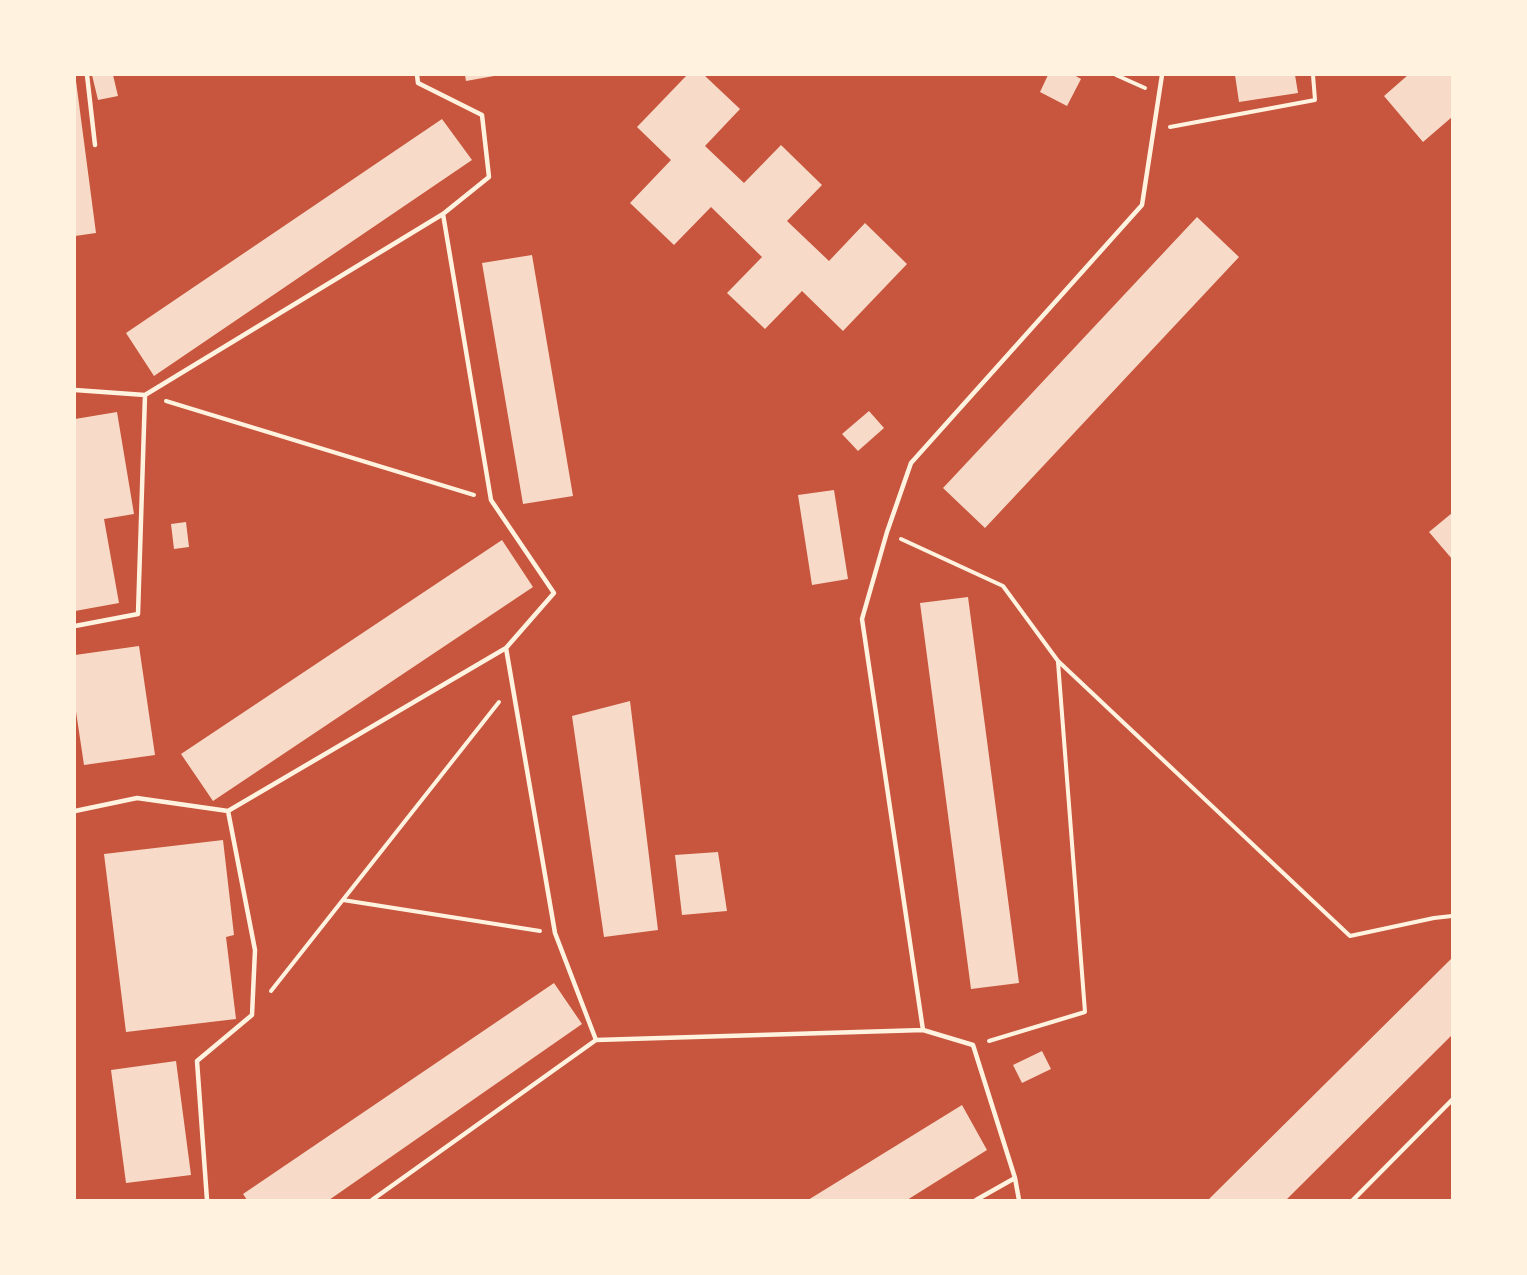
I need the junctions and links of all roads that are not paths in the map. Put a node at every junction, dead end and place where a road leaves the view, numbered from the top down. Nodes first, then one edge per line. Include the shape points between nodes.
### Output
1 (87, 75) edge
2 (417, 75) edge
3 (1162, 75) edge
4 (95, 145) dead end
5 (443, 214) junction
6 (75, 390) edge
7 (145, 395) junction
8 (75, 626) edge
9 (506, 648) junction
10 (75, 811) edge
11 (228, 812) junction
12 (923, 1030) junction
13 (596, 1040) junction
14 (1452, 1100) edge
15 (1015, 1178) junction
16 (207, 1200) edge
17 (372, 1200) edge
18 (976, 1200) edge
19 (1019, 1200) edge
20 (1353, 1200) edge

1 - 4 lane
2 - 5 lane via 418,83 482,115 489,177
3 - 12 lane via 1142,205 911,463 886,532 862,619
5 - 7 lane
5 - 9 lane via 492,500 554,593
6 - 7 lane
7 - 8 lane via 138,614
9 - 11 lane
9 - 13 lane via 555,933
10 - 11 lane via 137,798
11 - 16 lane via 255,950 252,1015 197,1061
12 - 13 lane
12 - 15 lane via 973,1046
13 - 17 lane
14 - 20 lane
15 - 18 lane
15 - 19 lane

